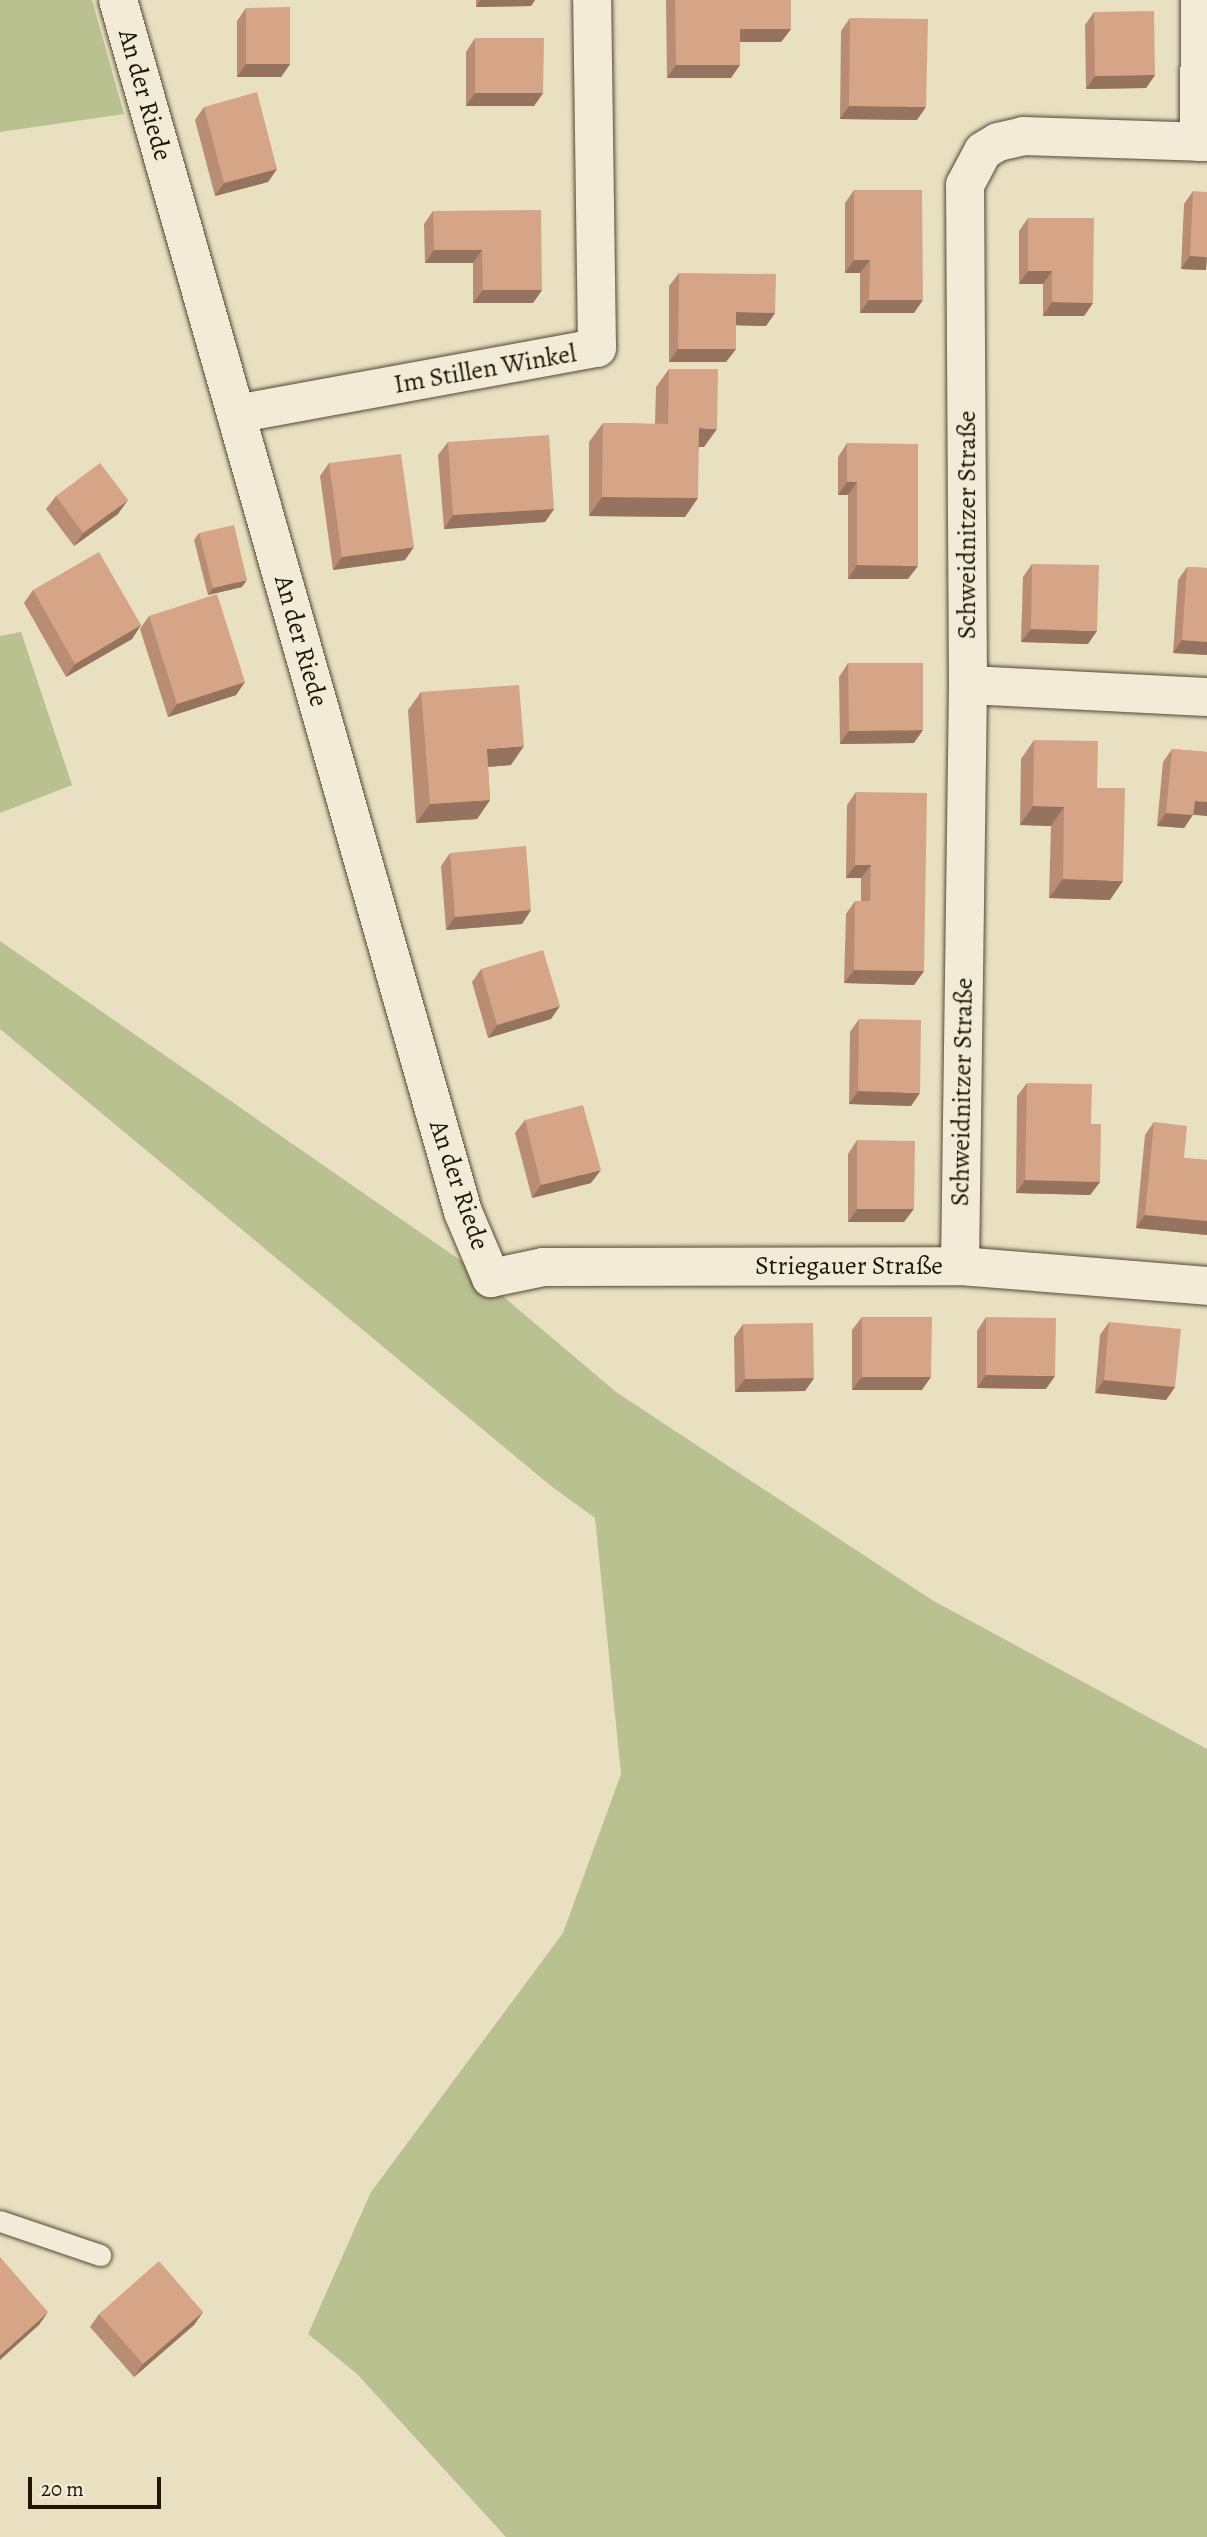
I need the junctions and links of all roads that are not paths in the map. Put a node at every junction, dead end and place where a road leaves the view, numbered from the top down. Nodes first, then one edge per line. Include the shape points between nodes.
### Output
1 (118, 0) edge
2 (592, 0) edge
3 (1200, 0) edge
4 (1203, 142) edge
5 (236, 414) junction
6 (968, 685) junction
7 (1207, 697) edge
8 (960, 1266) junction
9 (491, 1278) joint
10 (1207, 1286) edge
11 (0, 2221) edge
12 (100, 2255) dead end

1 - 5 street, An der Riede
2 - 5 street, Im Stillen Winkel via 597,348
3 - 4 street, Schweidnitzer Straße
4 - 6 street, Schweidnitzer Straße via 1023,136 983,151 972,167 965,185
5 - 9 street, An der Riede via 463,1212
6 - 7 street
6 - 8 street, Schweidnitzer Straße
8 - 9 street, Striegauer Straße via 543,1266
8 - 10 street, Striegauer Straße
11 - 12 lane

